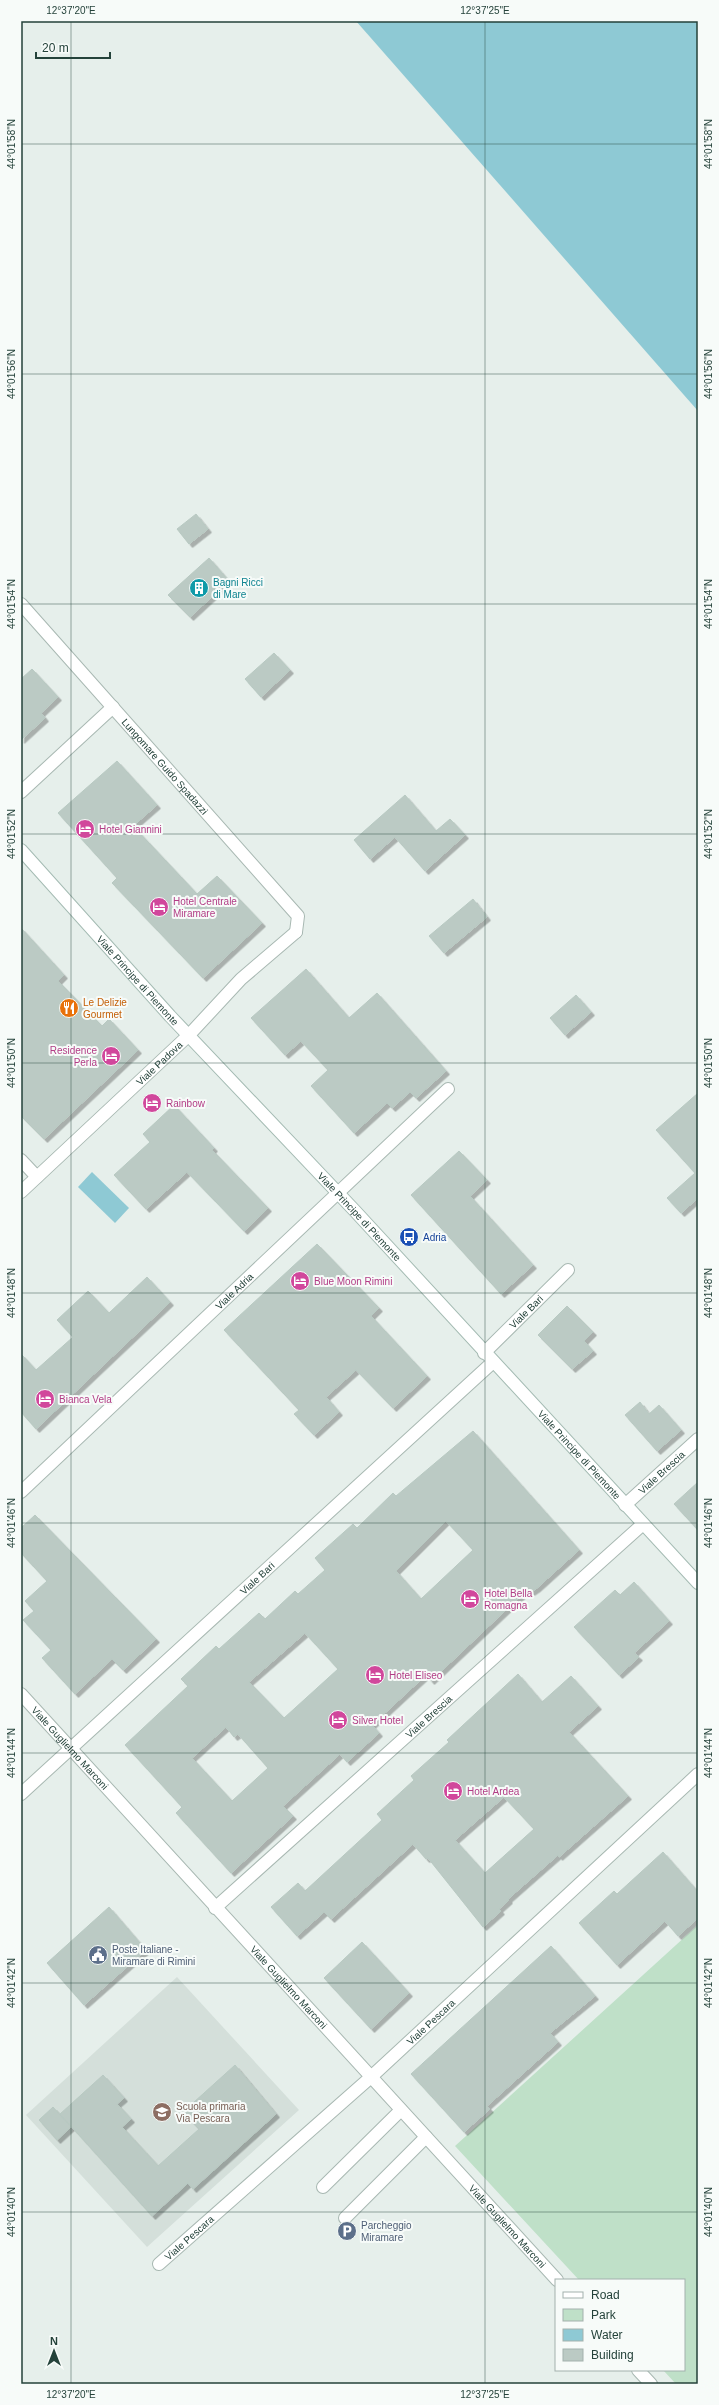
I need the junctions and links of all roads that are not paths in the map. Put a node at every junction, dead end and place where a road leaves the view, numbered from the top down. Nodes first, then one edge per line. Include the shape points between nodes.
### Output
1 (21, 604) edge
2 (113, 707) junction
3 (21, 792) edge
4 (21, 850) edge
5 (296, 932) joint
6 (189, 1035) junction
7 (448, 1089) dead end
8 (21, 1160) edge
9 (37, 1178) junction
10 (21, 1192) edge
11 (338, 1195) junction
12 (568, 1270) dead end
13 (484, 1353) junction
14 (493, 1362) junction
15 (698, 1439) edge
16 (21, 1492) edge
17 (624, 1505) junction
18 (643, 1524) junction
19 (698, 1583) edge
20 (21, 1694) edge
21 (72, 1748) junction
22 (698, 1774) edge
23 (21, 1794) edge
24 (215, 1908) junction
25 (371, 2078) junction
26 (401, 2110) junction
27 (426, 2137) junction
28 (323, 2187) dead end
29 (345, 2218) dead end
30 (159, 2264) dead end
31 (556, 2279) edge
32 (639, 2371) edge
33 (651, 2384) edge

1 - 2 street, Lungomare Guido Spadazzi
2 - 3 street
2 - 5 street, Lungomare Guido Spadazzi via 298,916
4 - 6 street, Viale Principe di Piemonte
5 - 6 street, Viale Padova via 241,978
6 - 9 street, Viale Padova
6 - 11 street, Viale Principe di Piemonte
7 - 11 street, Viale Adria
8 - 9 street
9 - 10 street, Viale Padova
11 - 13 street, Viale Principe di Piemonte
11 - 16 street, Viale Adria
12 - 13 street, Viale Bari
13 - 14 street, Viale Principe di Piemonte
14 - 17 street, Viale Principe di Piemonte
14 - 21 street, Viale Bari
15 - 17 street, Viale Brescia
17 - 18 street, Viale Principe di Piemonte
18 - 19 street, Viale Principe di Piemonte
18 - 24 street, Viale Brescia
20 - 21 street, Viale Guglielmo Marconi
21 - 23 street, Viale Bari
21 - 24 street, Viale Guglielmo Marconi
22 - 25 street, Viale Pescara
24 - 25 street, Viale Guglielmo Marconi via 295,1992
25 - 26 street, Viale Guglielmo Marconi
25 - 30 street, Viale Pescara
26 - 27 street, Viale Guglielmo Marconi
26 - 28 street
27 - 29 street
27 - 31 street, Viale Guglielmo Marconi
32 - 33 street

